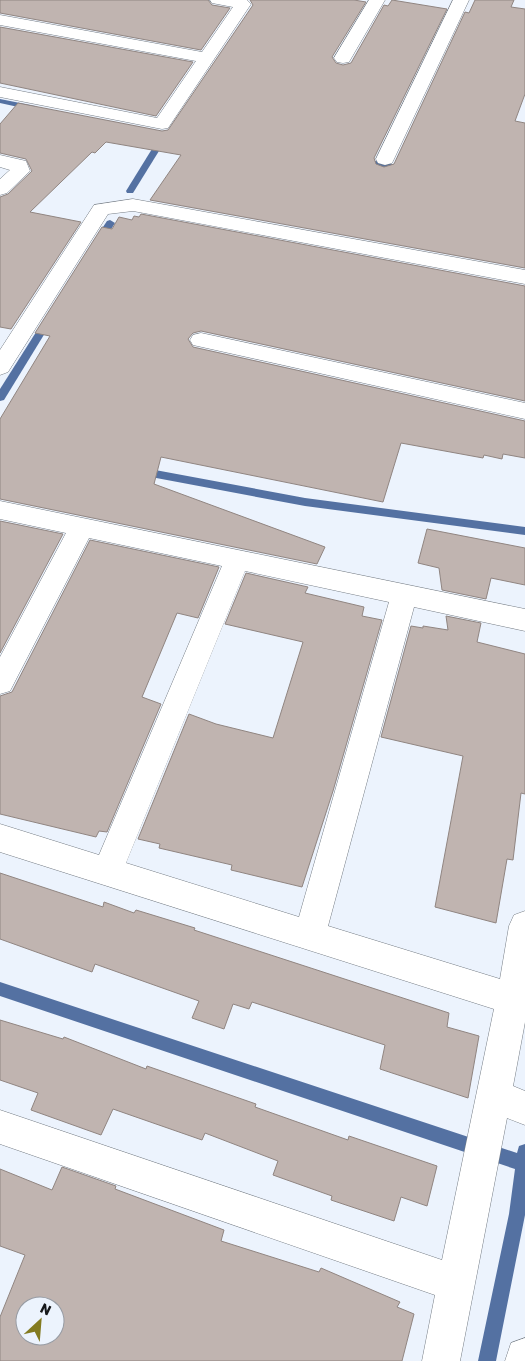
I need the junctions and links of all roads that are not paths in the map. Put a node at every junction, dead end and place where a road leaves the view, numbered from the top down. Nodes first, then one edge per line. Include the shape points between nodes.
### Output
1 (218, 0) edge
2 (377, 0) edge
3 (461, 0) edge
4 (246, 2) edge
5 (0, 20) edge
6 (206, 58) junction
7 (344, 58) dead end
8 (4, 100) edge
9 (385, 158) dead end
10 (0, 161) edge
11 (0, 188) edge
12 (525, 277) edge
13 (202, 340) dead end
14 (0, 366) edge
15 (525, 411) edge
16 (0, 510) edge
17 (82, 527) junction
18 (237, 560) junction
19 (404, 595) junction
20 (525, 620) edge
21 (0, 683) edge
22 (0, 838) edge
23 (107, 872) junction
24 (525, 926) edge
25 (309, 936) junction
26 (519, 1001) edge
27 (505, 1107) edge
28 (0, 1127) edge
29 (457, 1284) junction
30 (525, 1357) edge
31 (441, 1361) edge
32 (524, 1361) edge

1 - 4 street
2 - 7 street
3 - 9 street
4 - 6 street
5 - 6 street
6 - 8 street via 162,124
10 - 11 street via 19,166 20,171
12 - 14 street via 132,205 101,209
13 - 15 street
16 - 17 street
17 - 18 street
17 - 21 street
18 - 19 street
18 - 23 street
19 - 20 street
19 - 25 street
22 - 23 street
23 - 25 street
24 - 26 street
25 - 26 street
26 - 27 street
27 - 29 street via 479,1172
28 - 29 street
29 - 31 street
30 - 32 street

